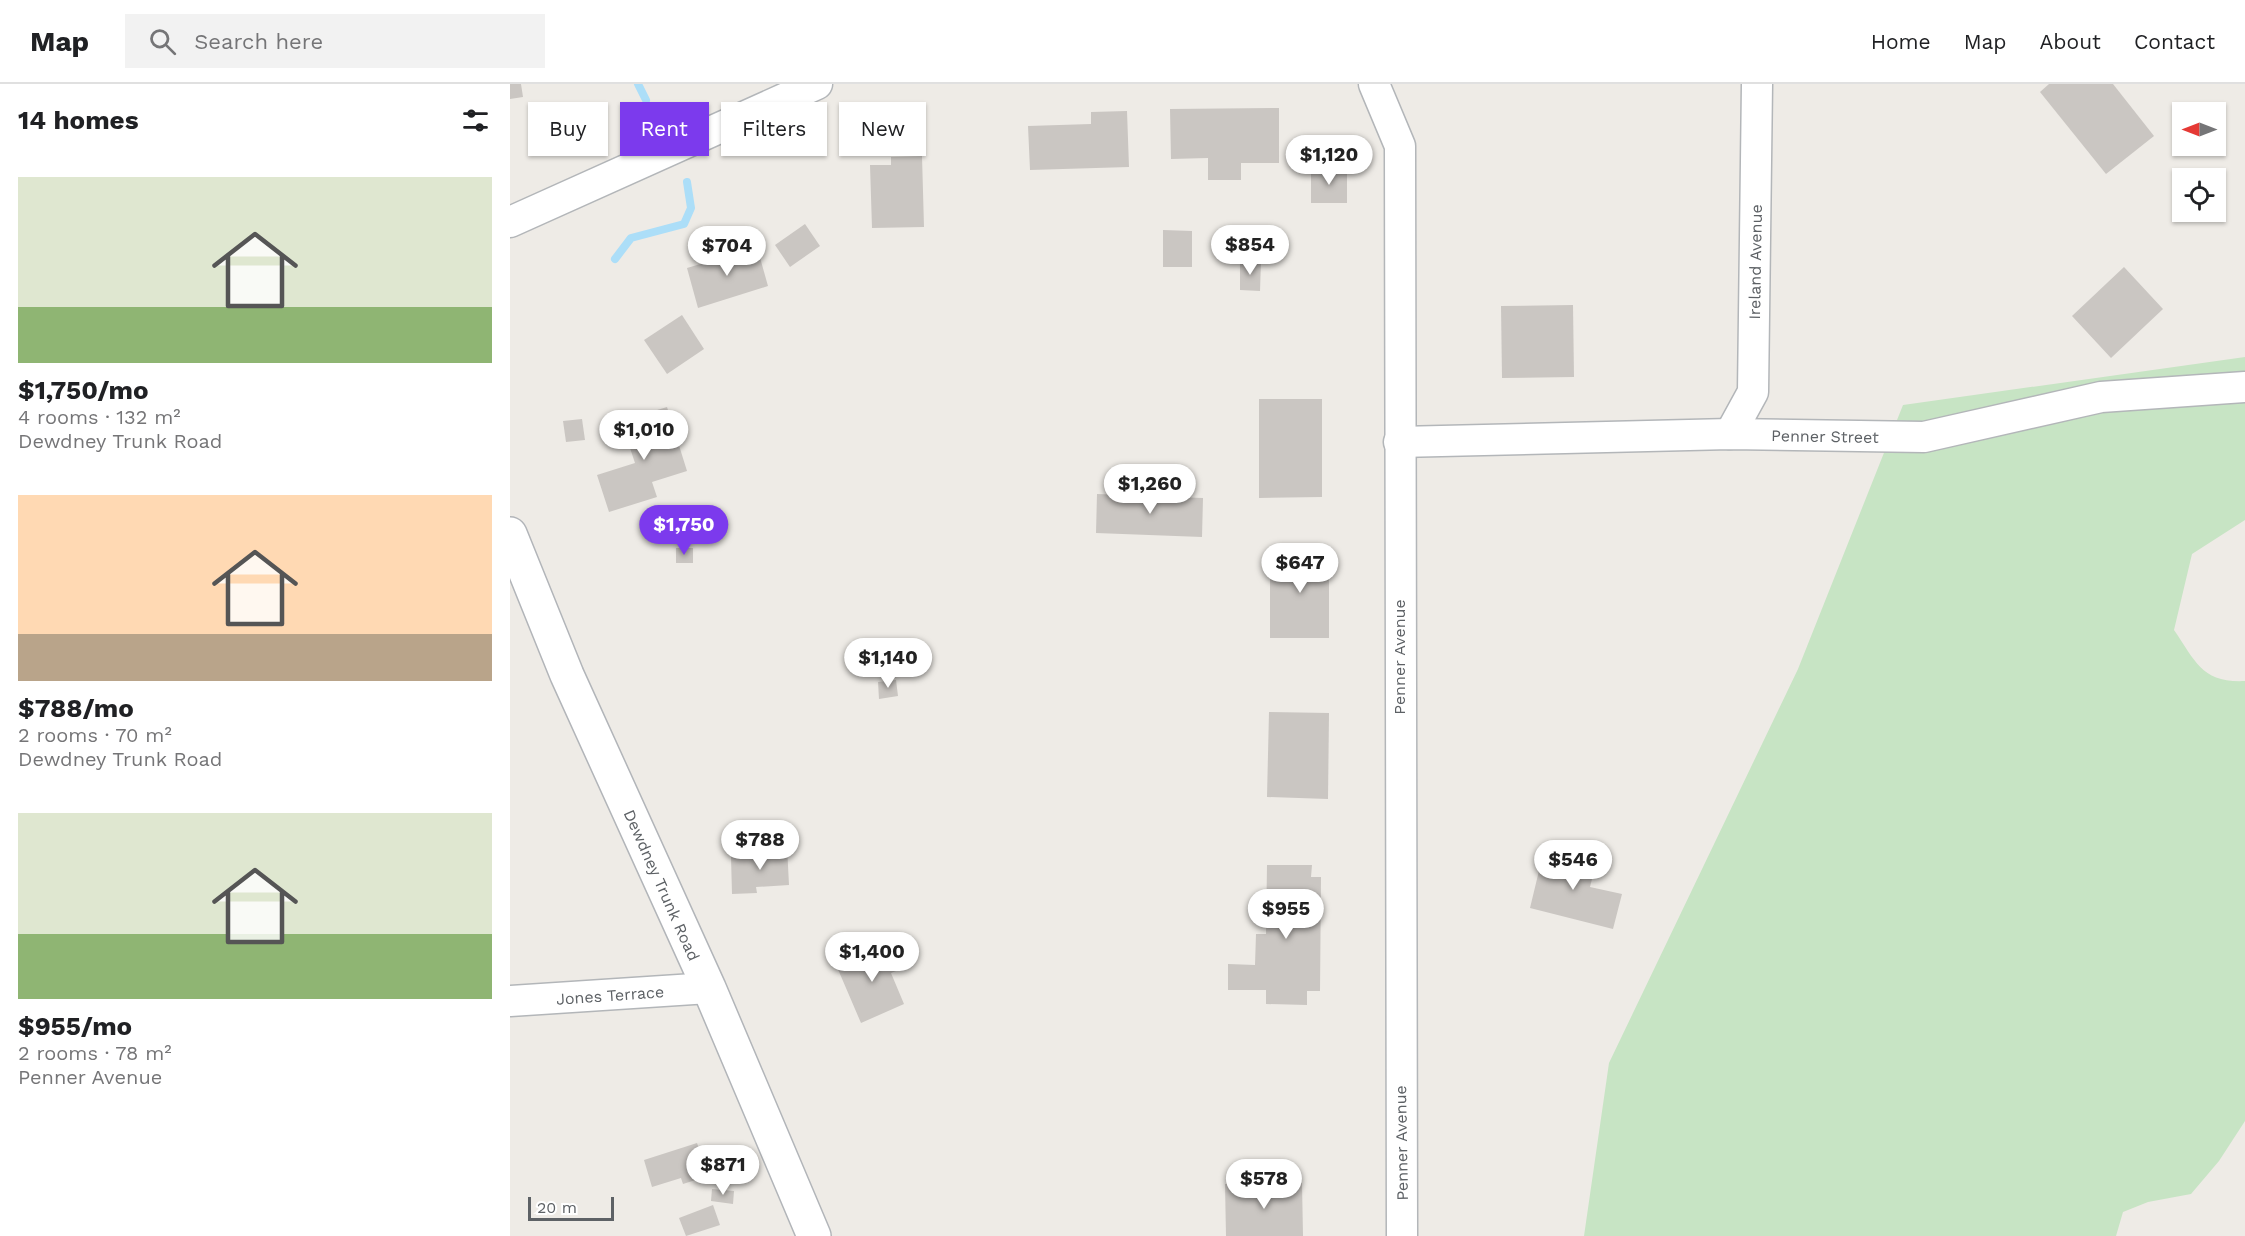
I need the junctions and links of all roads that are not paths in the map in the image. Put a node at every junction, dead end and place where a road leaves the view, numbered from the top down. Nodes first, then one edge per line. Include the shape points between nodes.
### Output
1 (817, 84) edge
2 (1374, 84) edge
3 (1757, 84) edge
4 (510, 222) edge
5 (2245, 387) edge
6 (1730, 434) junction
7 (1399, 442) junction
8 (510, 534) edge
9 (709, 988) junction
10 (510, 1001) edge
11 (814, 1236) edge
12 (1402, 1236) edge

1 - 4 street
2 - 7 street, Penner Avenue via 1400,146
3 - 6 street, Ireland Avenue via 1753,392
5 - 6 street, Penner Street via 2101,397 1924,438
6 - 7 street, Penner Street
7 - 12 street, Penner Avenue
8 - 9 main road, Dewdney Trunk Road via 567,675
9 - 10 street, Jones Terrace
9 - 11 main road, Dewdney Trunk Road

